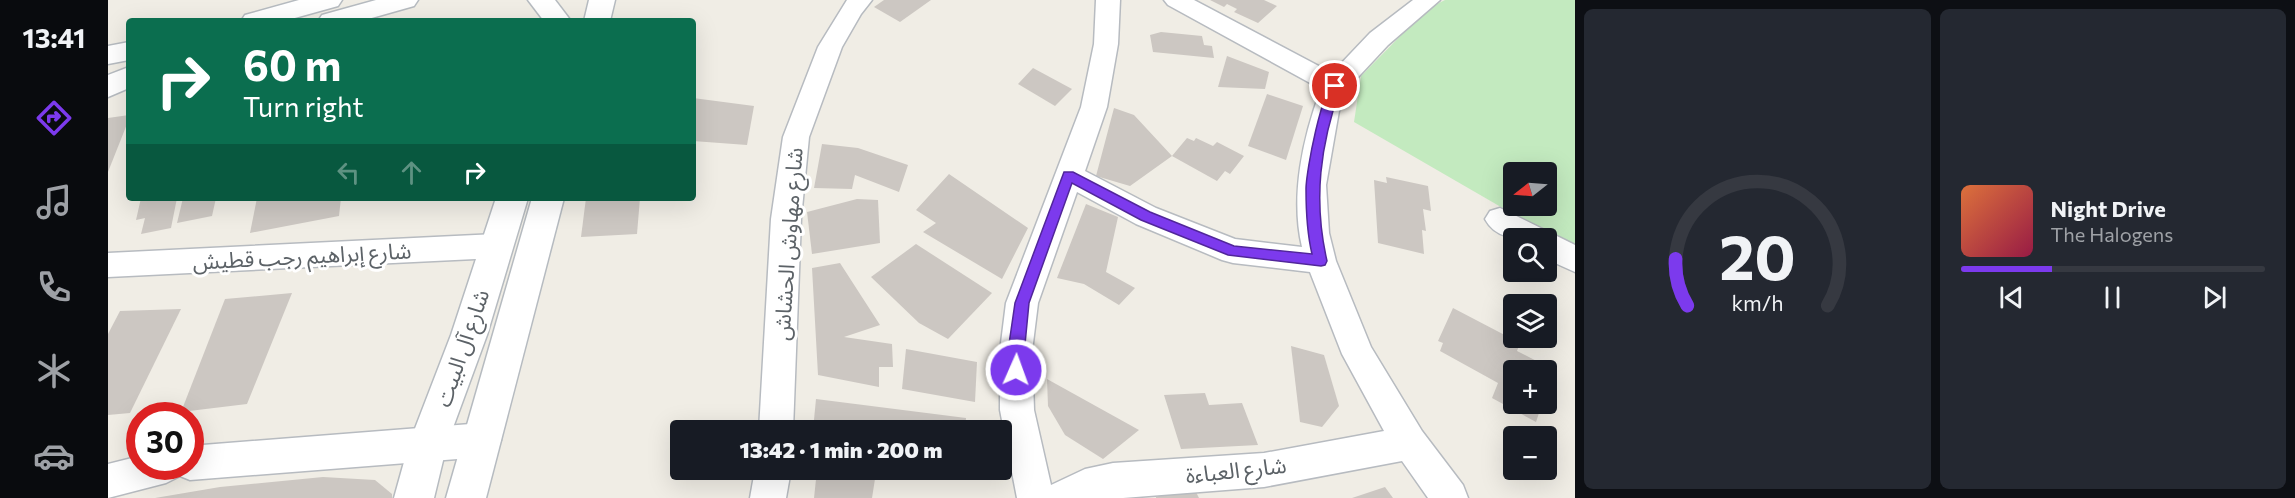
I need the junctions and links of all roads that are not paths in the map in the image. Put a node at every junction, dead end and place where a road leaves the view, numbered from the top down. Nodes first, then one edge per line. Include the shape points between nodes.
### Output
1 (329, 0) edge
2 (405, 0) edge
3 (541, 0) edge
4 (573, 0) edge
5 (860, 0) edge
6 (1108, 0) edge
7 (1176, 0) edge
8 (1428, 0) edge
9 (265, 18) edge
10 (342, 18) edge
11 (556, 18) edge
12 (570, 18) edge
13 (126, 52) edge
14 (108, 56) edge
15 (126, 76) edge
16 (126, 77) edge
17 (108, 79) edge
18 (1335, 86) junction
19 (108, 87) edge
20 (1069, 175) junction
21 (511, 201) edge
22 (547, 201) edge
23 (1500, 219) dead end
24 (1517, 228) edge
25 (496, 246) junction
26 (1557, 250) edge
27 (1575, 260) edge
28 (1321, 261) junction
29 (108, 265) edge
30 (776, 420) edge
31 (483, 440) junction
32 (1410, 443) junction
33 (428, 444) junction
34 (204, 463) edge
35 (126, 477) edge
36 (771, 480) edge
37 (108, 482) edge
38 (414, 498) edge
39 (466, 498) edge
40 (768, 498) edge
41 (1035, 498) edge
42 (1063, 498) edge
43 (1450, 498) edge

1 - 9 street
2 - 10 street
3 - 11 street
4 - 12 street
5 - 30 street, شارع مهاوش الحشاش via 830,47 796,137 786,219
6 - 20 street via 1106,44 1094,107
7 - 18 street
8 - 18 street via 1379,39
13 - 14 street
15 - 17 street
16 - 19 street
18 - 28 street via 1326,111 1312,185 1314,233
20 - 28 street via 1146,216 1233,251
20 - 41 street via 1022,303 1016,351 1017,410
21 - 25 street, شارع آل البيت
22 - 31 street, شارع آل البيت
23 - 24 street
25 - 29 street, شارع إبراهيم رجب قطيش
25 - 33 street, شارع آل البيت via 469,335
26 - 27 street
28 - 32 street via 1358,354
31 - 33 street
31 - 39 street, شارع آل البيت
32 - 42 street, شارع العباءة via 1264,470 1113,481 1085,487
32 - 43 street
33 - 34 street
33 - 38 street, شارع آل البيت
35 - 37 street
36 - 40 street

